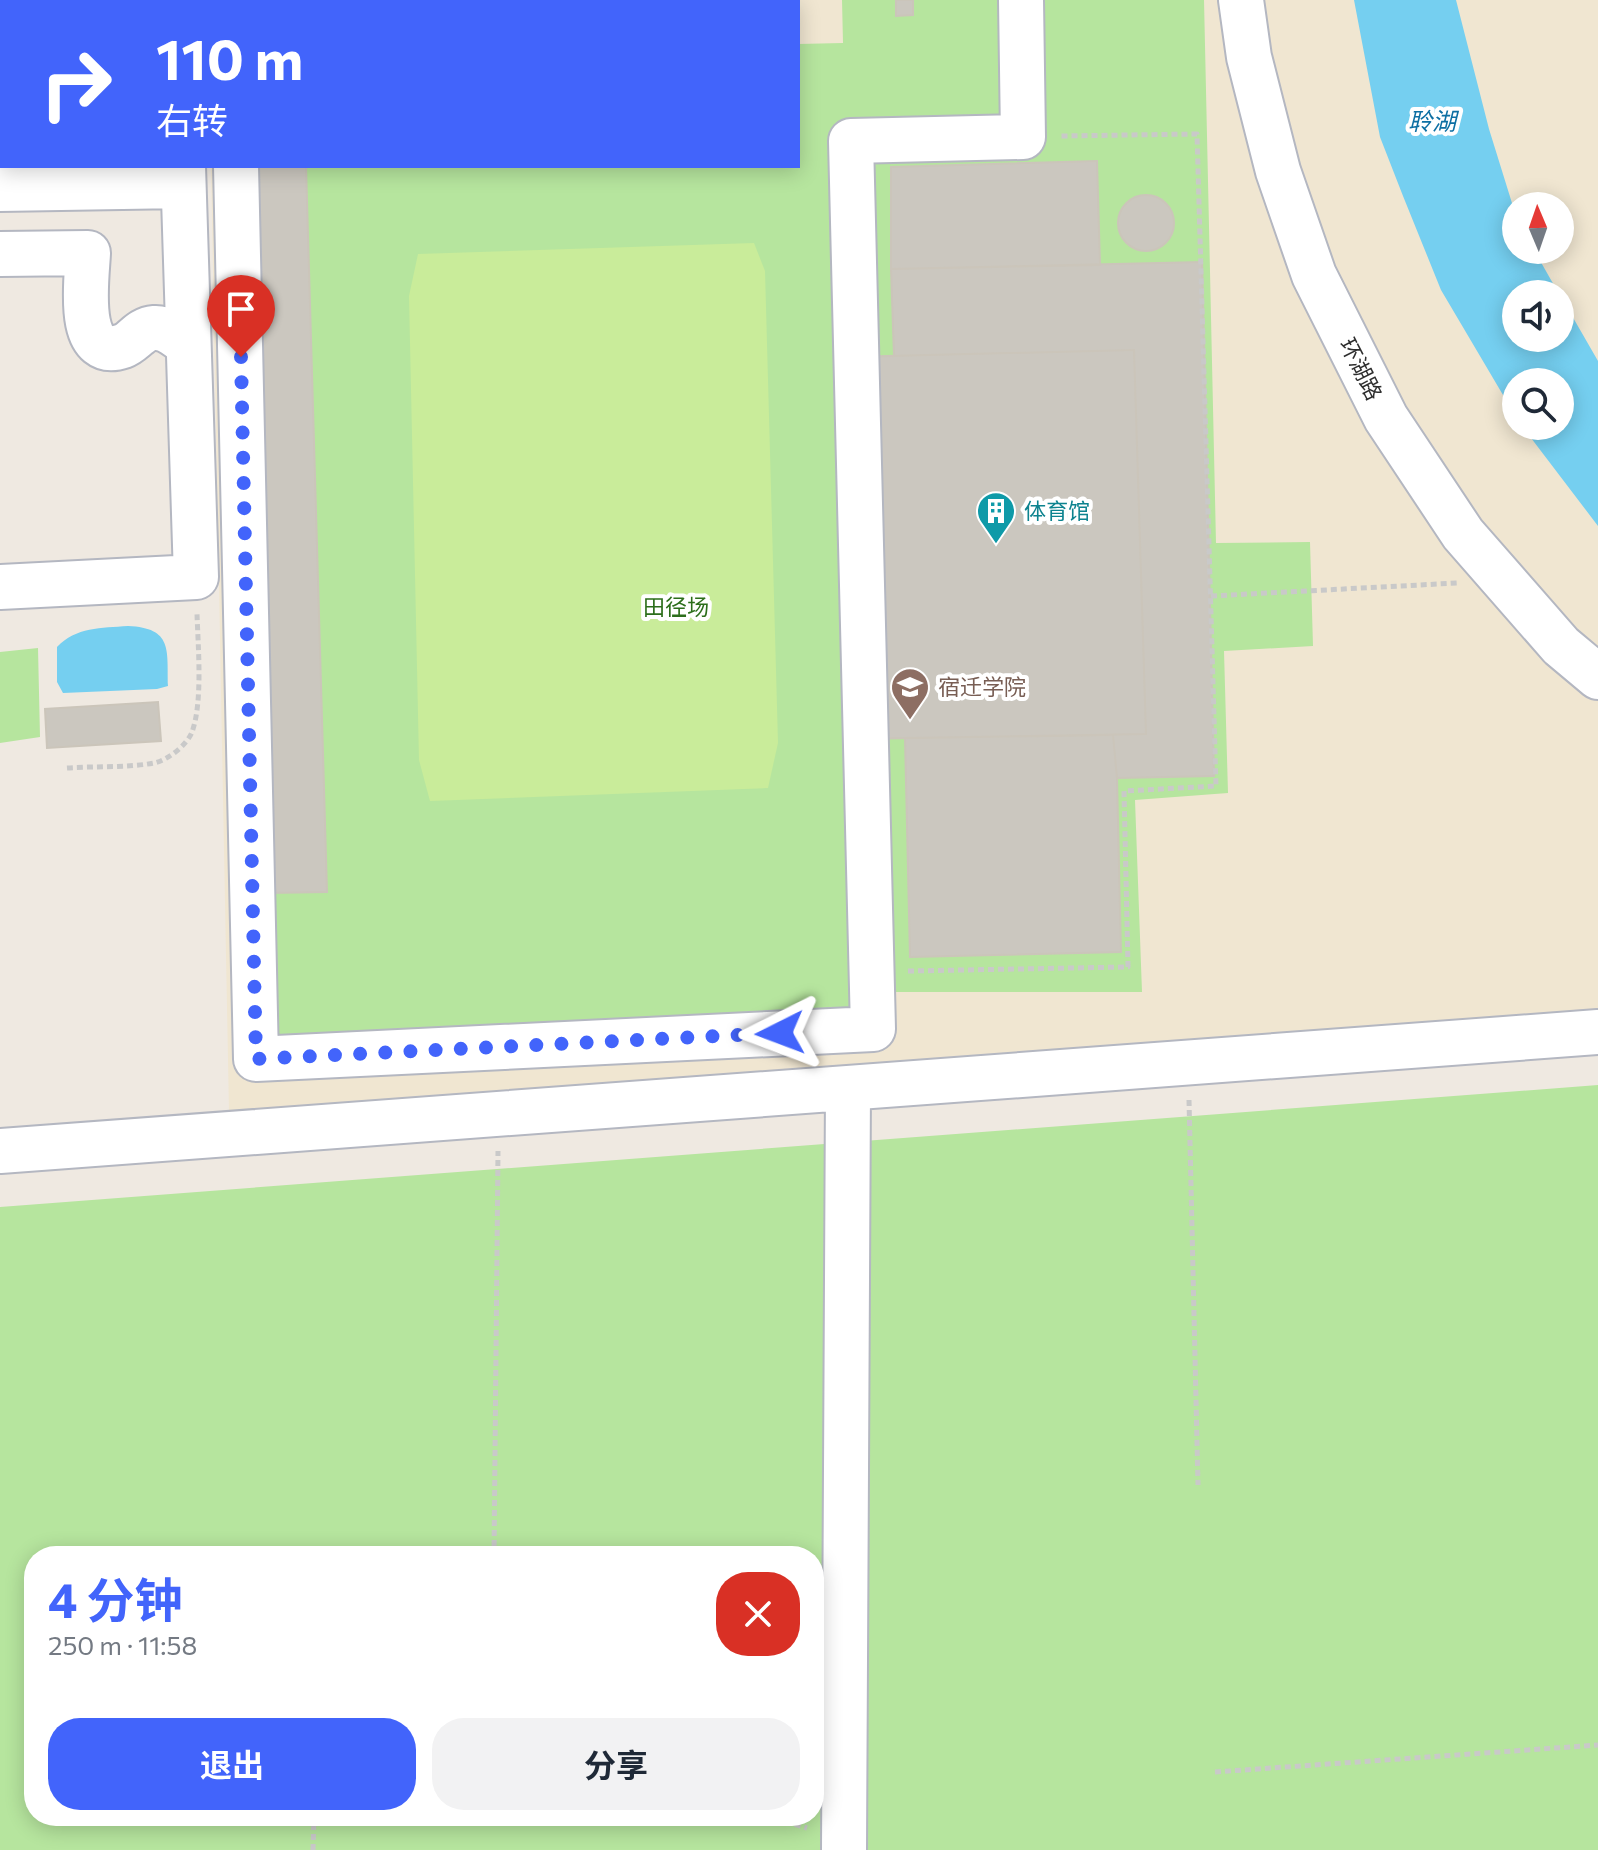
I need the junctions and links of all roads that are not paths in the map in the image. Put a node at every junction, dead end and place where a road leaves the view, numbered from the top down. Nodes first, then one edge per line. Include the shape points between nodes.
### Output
1 (1021, 0) edge
2 (1241, 0) edge
3 (236, 168) edge
4 (183, 176) edge
5 (0, 189) edge
6 (0, 254) edge
7 (187, 344) junction
8 (0, 587) edge
9 (1598, 677) edge
10 (1598, 1032) edge
11 (848, 1088) junction
12 (0, 1151) edge
13 (844, 1850) edge

1 - 3 street via 1023,137 851,141 873,1029 256,1059
2 - 9 street, 环湖路 via 1249,57 1278,171 1314,275 1386,418 1463,534 1561,646
4 - 5 street
4 - 7 street
6 - 7 street via 88,253 86,317 88,330 100,344 126,346 157,327
7 - 8 street via 196,577
10 - 11 street
11 - 12 street
11 - 13 street

